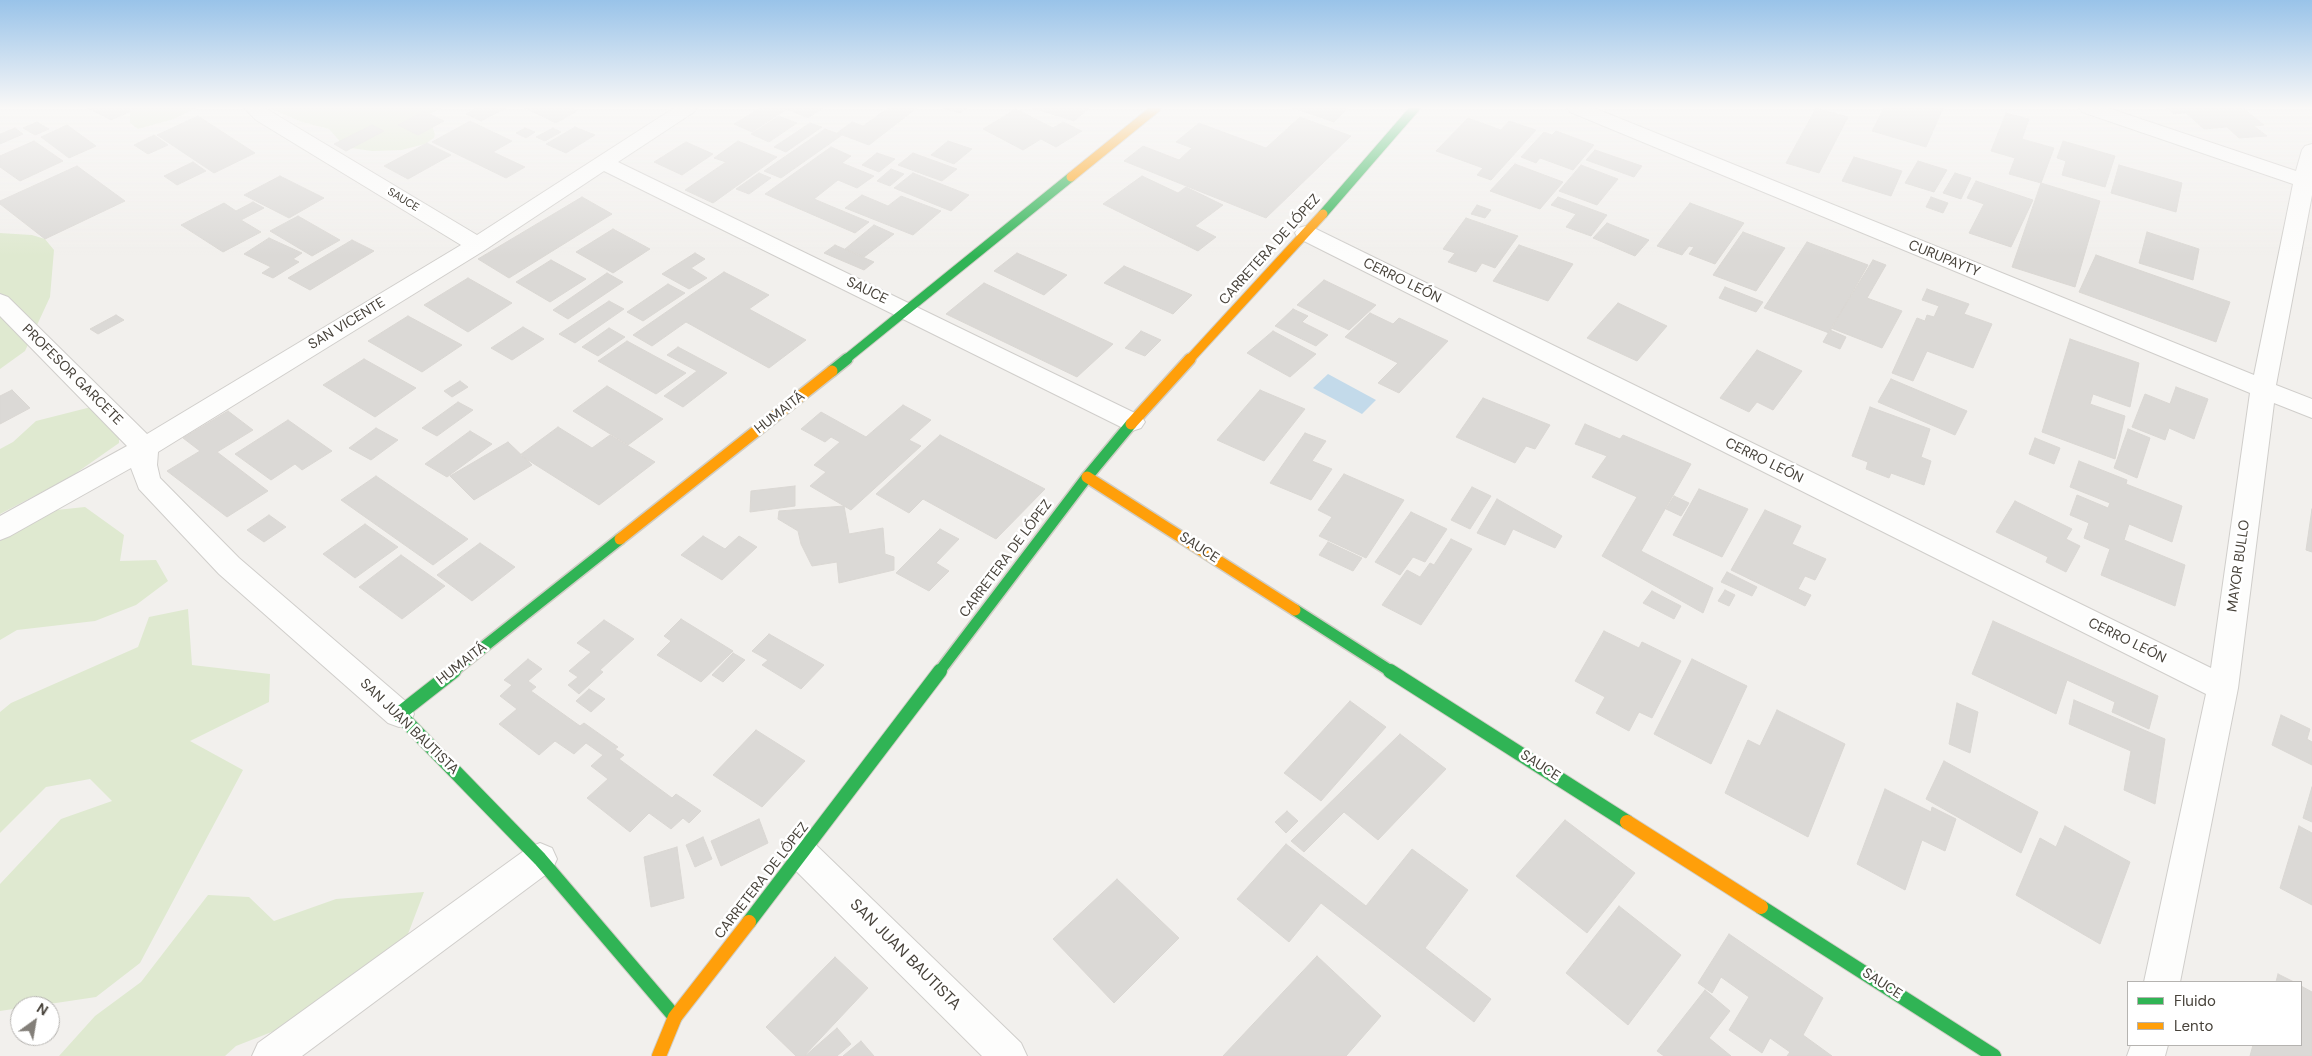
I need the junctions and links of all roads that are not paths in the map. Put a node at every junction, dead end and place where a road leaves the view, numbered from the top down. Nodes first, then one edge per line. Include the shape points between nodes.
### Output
1 (331, 157) edge
2 (609, 157) edge
3 (1096, 157) edge
4 (1372, 157) edge
5 (1697, 157) edge
6 (2234, 157) edge
7 (2310, 157) edge
8 (602, 162) junction
9 (2304, 181) junction
10 (1306, 233) junction
11 (477, 245) junction
12 (0, 302) edge
13 (908, 311) junction
14 (2263, 390) junction
15 (2312, 409) edge
16 (1132, 422) junction
17 (145, 448) junction
18 (1087, 477) junction
19 (0, 529) edge
20 (2223, 688) junction
21 (400, 714) junction
22 (802, 854) junction
23 (540, 859) junction
24 (2162, 981) edge
25 (675, 1017) junction
26 (271, 1056) edge
27 (659, 1056) edge
28 (1008, 1056) edge
29 (1994, 1056) edge

1 - 11 street, SAUCE
2 - 8 street, SAN VICENTE
3 - 13 street, HUMAITÁ
4 - 10 street, CARRETERA DE LÓPEZ
5 - 14 street, CURUPAYTY
6 - 9 street
7 - 9 street, MAYOR BULLO
8 - 11 street, SAN VICENTE
8 - 13 street, SAUCE
9 - 14 street, MAYOR BULLO
10 - 16 street, CARRETERA DE LÓPEZ
10 - 20 street, CERRO LEÓN
11 - 17 street, SAN VICENTE
12 - 17 street, PROFESOR GARCETE
13 - 16 street, SAUCE
13 - 21 street, HUMAITÁ
14 - 15 street, CURUPAYTY
14 - 20 street, MAYOR BULLO
16 - 18 street, CARRETERA DE LÓPEZ
17 - 19 street, SAN VICENTE
17 - 21 street, SAN JUAN BAUTISTA via 148,482 222,559
18 - 22 street, CARRETERA DE LÓPEZ
18 - 29 street, SAUCE
20 - 24 street, MAYOR BULLO
21 - 23 street, SAN JUAN BAUTISTA
22 - 25 street, CARRETERA DE LÓPEZ
22 - 28 street, SAN JUAN BAUTISTA
23 - 25 street, SAN JUAN BAUTISTA
23 - 26 street
25 - 27 street, CARRETERA DE LÓPEZ

